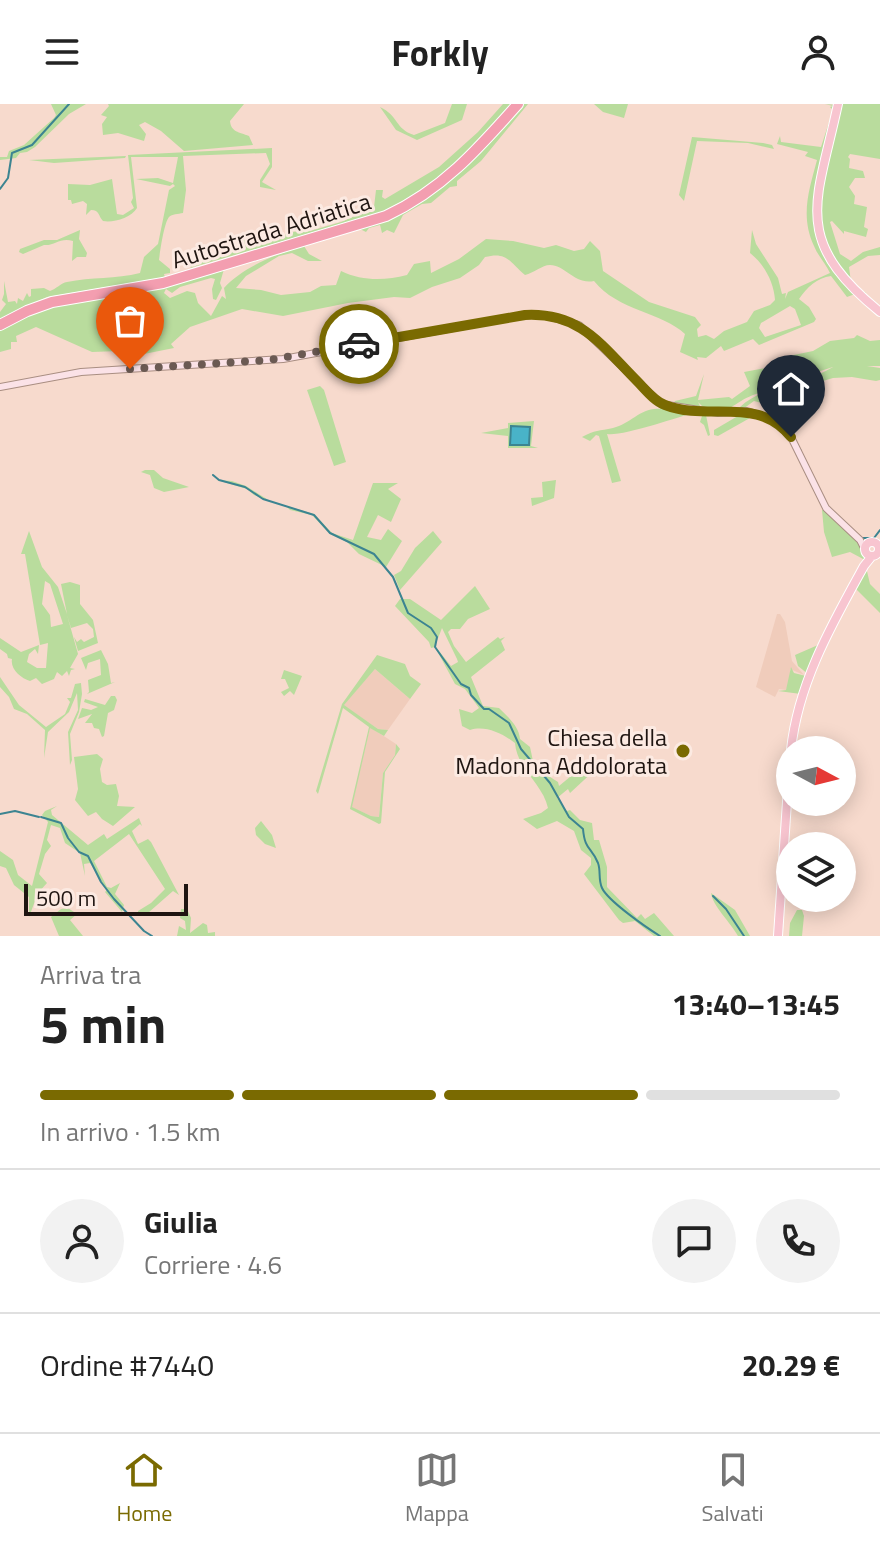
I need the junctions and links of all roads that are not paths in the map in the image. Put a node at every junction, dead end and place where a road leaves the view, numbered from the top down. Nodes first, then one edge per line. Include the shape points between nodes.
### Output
1 (516, 104) edge
2 (838, 104) edge
3 (880, 312) edge
4 (0, 324) edge
5 (0, 387) edge
6 (870, 544) edge
7 (793, 736) edge
8 (786, 816) edge
9 (778, 936) edge

1 - 4 highway, Autostrada Adriatica via 444,178 385,213 159,281 45,301
2 - 3 main road via 817,196 819,229 838,273
5 - 6 main road via 74,373 283,359 534,314 579,325 661,404 718,413 747,411 785,430 826,508
6 - 7 main road via 864,566 819,649
8 - 9 main road

